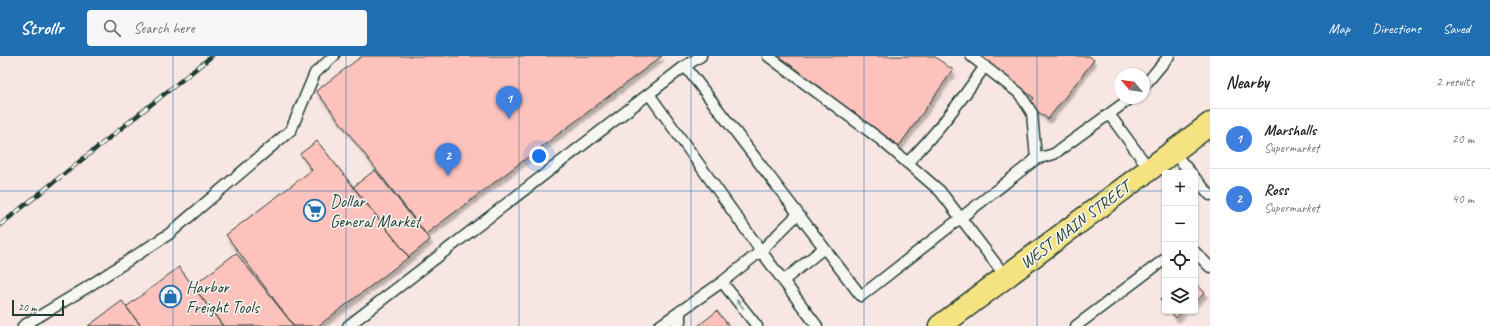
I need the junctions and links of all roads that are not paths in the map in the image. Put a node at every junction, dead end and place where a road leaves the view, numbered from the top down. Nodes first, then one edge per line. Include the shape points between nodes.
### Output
1 (334, 56) edge
2 (701, 56) edge
3 (768, 56) edge
4 (971, 56) edge
5 (1169, 56) edge
6 (685, 66) junction
7 (985, 66) junction
8 (1150, 79) edge
9 (649, 94) junction
10 (1123, 104) edge
11 (1109, 114) junction
12 (1210, 124) edge
13 (1173, 152) junction
14 (1036, 159) junction
15 (907, 163) junction
16 (1150, 170) junction
17 (1188, 170) edge
18 (1198, 181) edge
19 (1210, 195) edge
20 (798, 214) junction
21 (961, 218) junction
22 (824, 248) junction
23 (761, 250) junction
24 (1198, 255) edge
25 (1162, 261) edge
26 (1210, 267) edge
27 (1006, 277) junction
28 (783, 281) junction
29 (722, 282) junction
30 (680, 311) junction
31 (23, 326) edge
32 (348, 326) edge
33 (659, 326) edge
34 (676, 326) edge
35 (757, 326) edge
36 (817, 326) edge
37 (940, 326) edge
38 (1076, 326) edge

1 - 31 lane via 314,73 291,130 169,234
2 - 6 lane
3 - 15 lane via 881,140
4 - 7 lane
5 - 8 lane
6 - 9 lane
6 - 20 lane
7 - 14 lane via 1019,93 1032,113
7 - 15 lane via 956,108
9 - 23 lane
9 - 32 lane
10 - 11 lane
11 - 14 lane via 1054,154
11 - 16 lane
12 - 13 main road, WEST MAIN STREET
13 - 16 main road, WEST MAIN STREET
13 - 17 lane
14 - 21 lane
15 - 21 lane via 940,191
16 - 27 main road, WEST MAIN STREET
18 - 19 lane
20 - 22 lane
20 - 23 lane
21 - 22 lane via 861,296
21 - 27 lane
22 - 28 lane
23 - 28 lane
23 - 29 lane
24 - 26 lane
25 - 38 lane
27 - 37 main road, WEST MAIN STREET
28 - 36 lane
29 - 30 lane
35 -> 29 lane
30 - 33 lane
30 - 34 lane via 680,322

